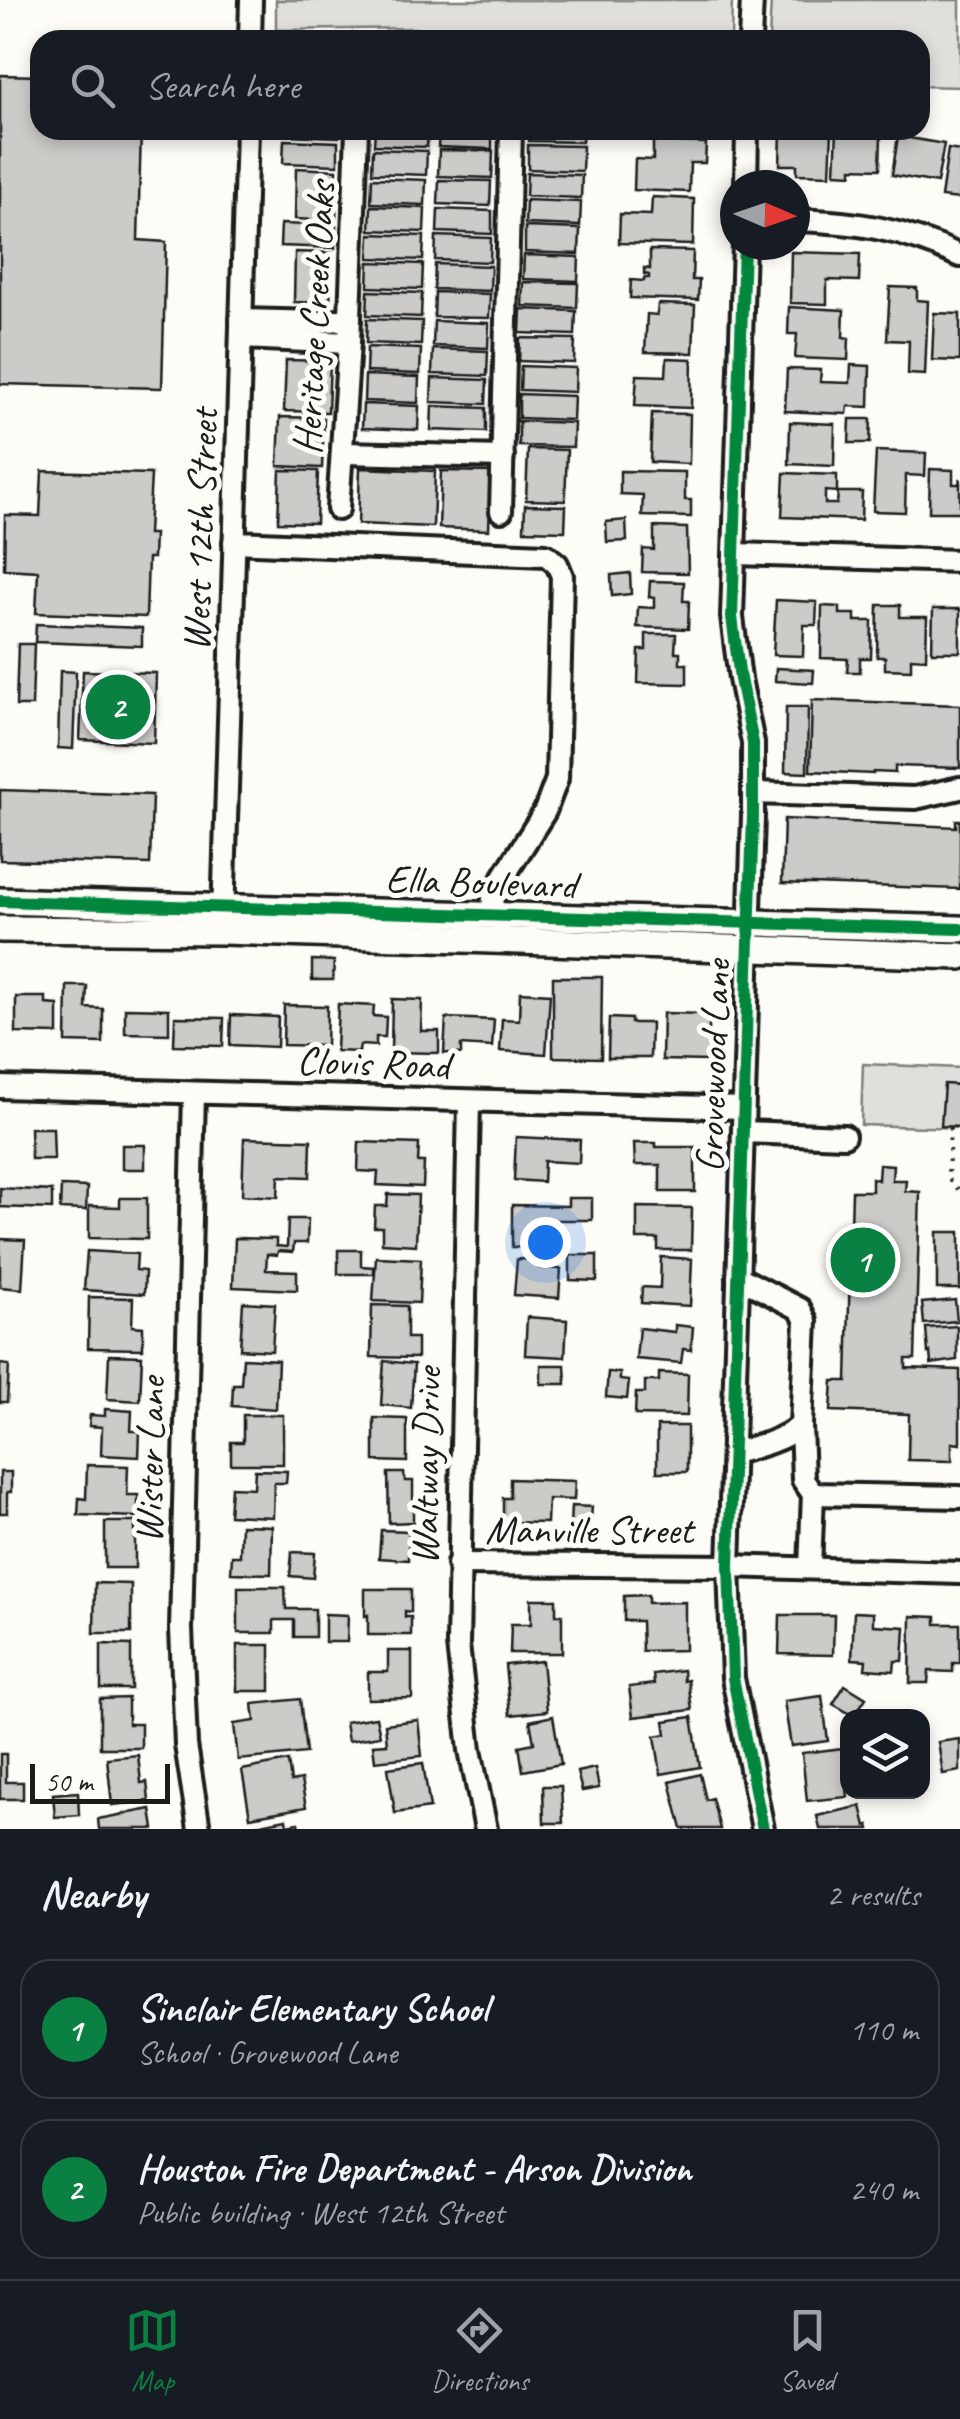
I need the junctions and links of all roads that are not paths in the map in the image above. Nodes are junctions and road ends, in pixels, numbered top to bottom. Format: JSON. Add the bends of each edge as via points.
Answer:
{"nodes":[{"id":1,"x":251,"y":0,"type":"edge"},
{"id":2,"x":752,"y":0,"type":"edge"},
{"id":3,"x":250,"y":30,"type":"edge"},
{"id":4,"x":750,"y":30,"type":"edge"},
{"id":5,"x":247,"y":140,"type":"edge"},
{"id":6,"x":357,"y":140,"type":"edge"},
{"id":7,"x":511,"y":140,"type":"edge"},
{"id":8,"x":748,"y":140,"type":"edge"},
{"id":9,"x":747,"y":170,"type":"edge"},
{"id":10,"x":810,"y":221,"type":"edge"},
{"id":11,"x":960,"y":256,"type":"edge"},
{"id":12,"x":744,"y":260,"type":"edge"},
{"id":13,"x":350,"y":319,"type":"junction"},
{"id":14,"x":241,"y":329,"type":"junction"},
{"id":15,"x":349,"y":343,"type":"junction"},
{"id":16,"x":344,"y":453,"type":"junction"},
{"id":17,"x":502,"y":457,"type":"junction"},
{"id":18,"x":338,"y":509,"type":"dead end"},
{"id":19,"x":501,"y":512,"type":"dead end"},
{"id":20,"x":234,"y":542,"type":"junction"},
{"id":21,"x":735,"y":554,"type":"junction"},
{"id":22,"x":960,"y":561,"type":"edge"},
{"id":23,"x":960,"y":788,"type":"edge"},
{"id":24,"x":753,"y":793,"type":"junction"},
{"id":25,"x":0,"y":902,"type":"edge"},
{"id":26,"x":492,"y":915,"type":"junction"},
{"id":27,"x":223,"y":919,"type":"junction"},
{"id":28,"x":750,"y":922,"type":"junction"},
{"id":29,"x":0,"y":929,"type":"edge"},
{"id":30,"x":960,"y":929,"type":"edge"},
{"id":31,"x":750,"y":951,"type":"junction"},
{"id":32,"x":960,"y":956,"type":"edge"},
{"id":33,"x":0,"y":1086,"type":"edge"},
{"id":34,"x":194,"y":1092,"type":"junction"},
{"id":35,"x":470,"y":1101,"type":"junction"},
{"id":36,"x":743,"y":1108,"type":"junction"},
{"id":37,"x":743,"y":1132,"type":"junction"},
{"id":38,"x":844,"y":1136,"type":"dead end"},
{"id":39,"x":738,"y":1277,"type":"junction"},
{"id":40,"x":801,"y":1425,"type":"junction"},
{"id":41,"x":734,"y":1452,"type":"junction"},
{"id":42,"x":813,"y":1494,"type":"junction"},
{"id":43,"x":960,"y":1498,"type":"edge"},
{"id":44,"x":458,"y":1564,"type":"junction"},
{"id":45,"x":730,"y":1566,"type":"junction"},
{"id":46,"x":810,"y":1568,"type":"junction"},
{"id":47,"x":960,"y":1573,"type":"edge"},
{"id":48,"x":199,"y":1829,"type":"edge"},
{"id":49,"x":486,"y":1829,"type":"edge"},
{"id":50,"x":762,"y":1829,"type":"edge"}],
"edges":[{"from":1,"to":3,"type":"street"},
{"from":2,"to":4,"type":"street"},
{"from":5,"to":14,"type":"street","name":"West 12th Street"},
{"from":6,"to":13,"type":"street","name":"Heritage Creek Oaks"},
{"from":7,"to":17,"type":"street"},
{"from":8,"to":9,"type":"street"},
{"from":10,"to":11,"type":"street","via":[[884,228]]},
{"from":12,"to":21,"type":"street","name":"Grovewood Lane"},
{"from":13,"to":14,"type":"street"},
{"from":13,"to":15,"type":"street","name":"Heritage Creek Oaks"},
{"from":14,"to":15,"type":"street"},
{"from":14,"to":20,"type":"street","name":"West 12th Street"},
{"from":15,"to":16,"type":"street","name":"Heritage Creek Oaks"},
{"from":16,"to":17,"type":"street"},
{"from":16,"to":18,"type":"street","name":"Heritage Creek Oaks"},
{"from":17,"to":19,"type":"street"},
{"from":20,"to":26,"type":"street","via":[[546,554],[557,564],[557,779],[545,811],[493,894]]},
{"from":20,"to":27,"type":"street","name":"West 12th Street"},
{"from":21,"to":22,"type":"street"},
{"from":21,"to":24,"type":"street","name":"Grovewood Lane","via":[[732,617],[753,744]]},
{"from":23,"to":24,"type":"street","via":[[915,798]]},
{"from":24,"to":28,"type":"street","name":"Grovewood Lane"},
{"from":25,"to":27,"type":"main road","name":"Ella Boulevard"},
{"from":26,"to":27,"type":"main road","name":"Ella Boulevard"},
{"from":26,"to":28,"type":"main road","name":"Ella Boulevard"},
{"from":27,"to":29,"type":"main road","name":"Ella Boulevard"},
{"from":27,"to":31,"type":"main road","name":"Ella Boulevard"},
{"from":28,"to":30,"type":"main road","name":"Ella Boulevard"},
{"from":28,"to":31,"type":"street","name":"Grovewood Lane"},
{"from":31,"to":32,"type":"main road","name":"Ella Boulevard"},
{"from":31,"to":36,"type":"street","name":"Grovewood Lane"},
{"from":33,"to":34,"type":"street","name":"Clovis Road"},
{"from":34,"to":35,"type":"street","name":"Clovis Road"},
{"from":34,"to":48,"type":"street","name":"Wister Lane","via":[[181,1629],[186,1746]]},
{"from":35,"to":36,"type":"street","name":"Clovis Road"},
{"from":35,"to":44,"type":"street","name":"Waltway Drive"},
{"from":36,"to":37,"type":"street","name":"Grovewood Lane"},
{"from":37,"to":38,"type":"street"},
{"from":37,"to":39,"type":"street","name":"Grovewood Lane"},
{"from":39,"to":40,"type":"street","via":[[800,1309],[806,1321]]},
{"from":39,"to":41,"type":"street","name":"Grovewood Lane"},
{"from":40,"to":41,"type":"street"},
{"from":40,"to":42,"type":"street","via":[[803,1480]]},
{"from":41,"to":45,"type":"street","name":"Grovewood Lane"},
{"from":42,"to":43,"type":"street"},
{"from":42,"to":46,"type":"street"},
{"from":44,"to":45,"type":"street","name":"Manville Street"},
{"from":44,"to":49,"type":"street","name":"Waltway Drive","via":[[458,1645]]},
{"from":45,"to":46,"type":"street","name":"Manville Street"},
{"from":45,"to":50,"type":"street","name":"Grovewood Lane","via":[[733,1678]]},
{"from":46,"to":47,"type":"street","name":"Manville Street"}]}
